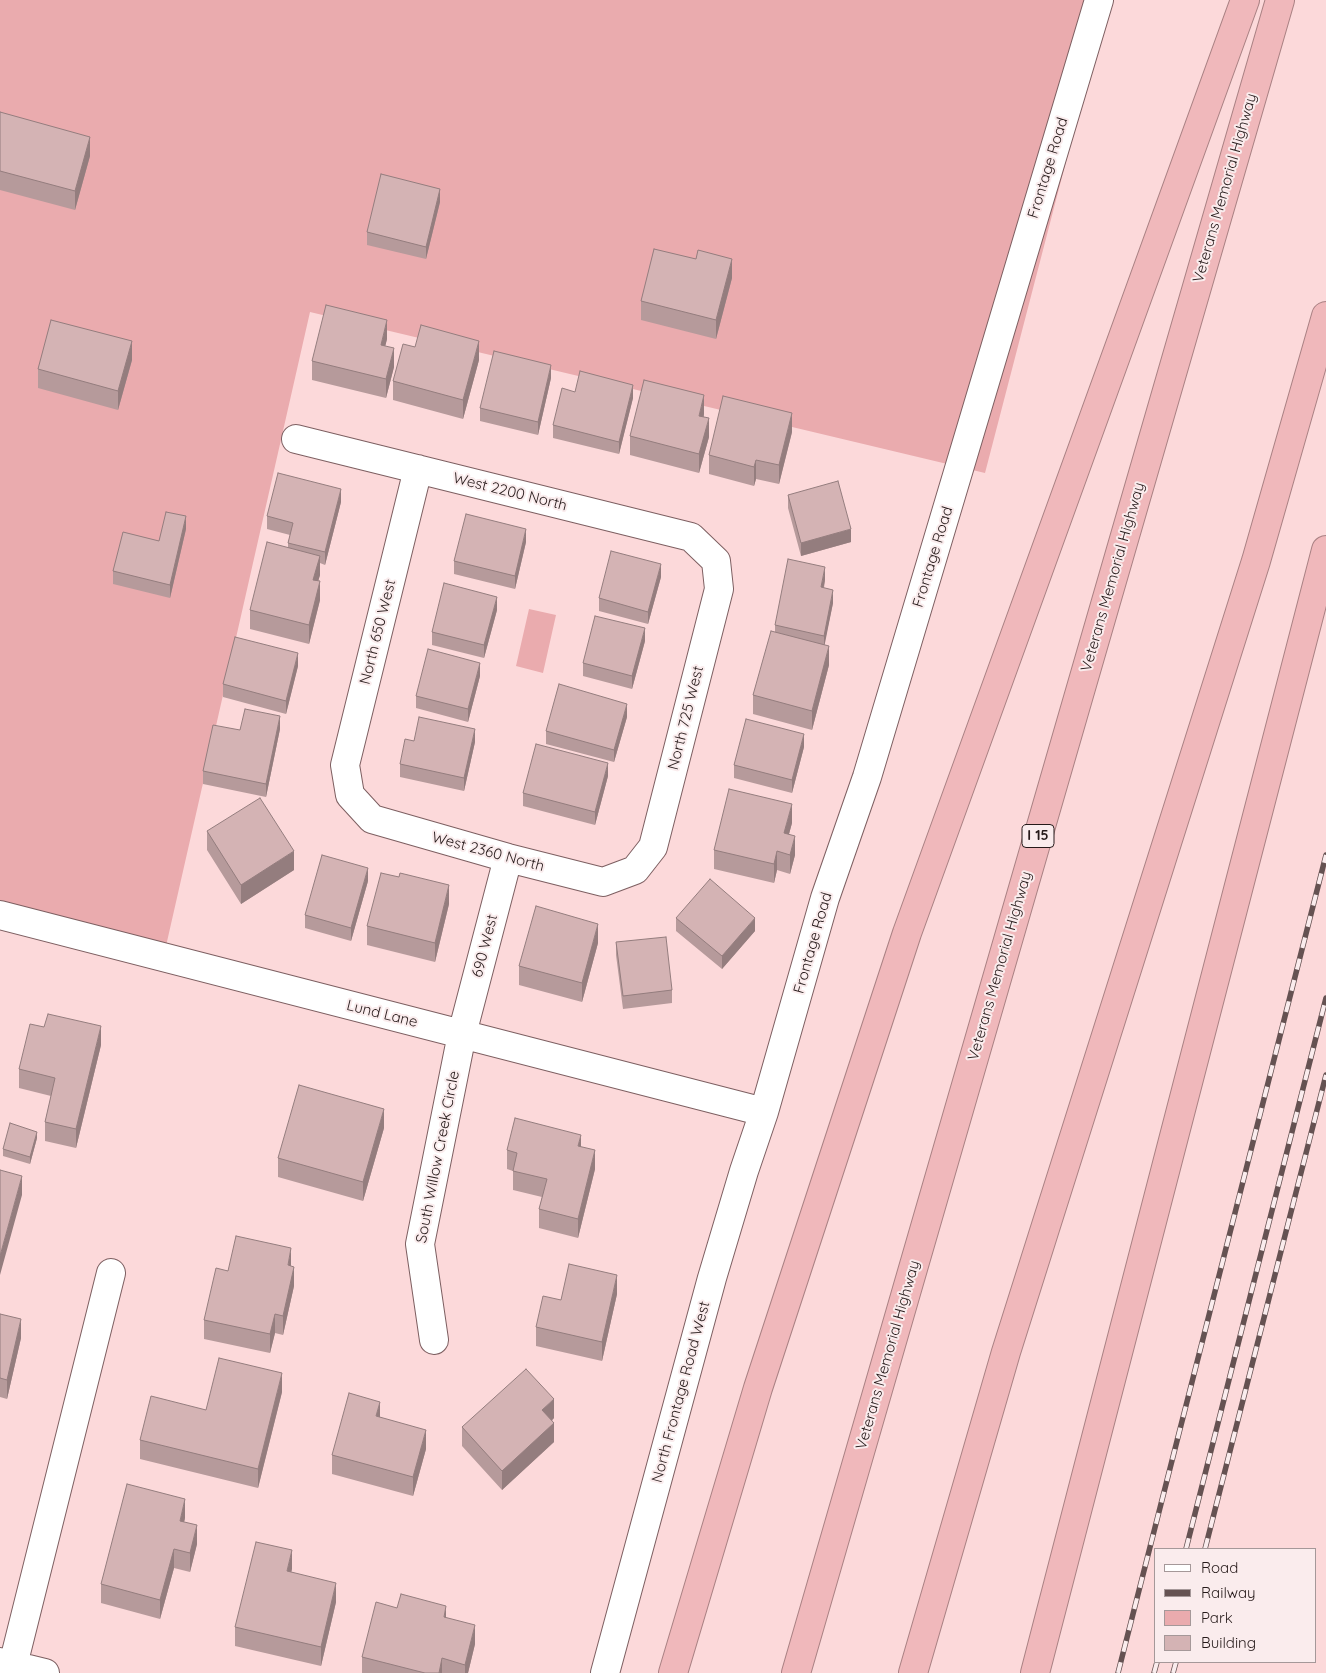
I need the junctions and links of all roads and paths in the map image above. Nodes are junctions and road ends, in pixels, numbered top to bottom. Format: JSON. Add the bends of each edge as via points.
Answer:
{"nodes":[{"id":1,"x":1098,"y":0,"type":"edge"},
{"id":2,"x":1245,"y":0,"type":"edge"},
{"id":3,"x":1280,"y":0,"type":"edge"},
{"id":4,"x":1326,"y":316,"type":"edge"},
{"id":5,"x":296,"y":439,"type":"dead end"},
{"id":6,"x":418,"y":469,"type":"junction"},
{"id":7,"x":1326,"y":550,"type":"edge"},
{"id":8,"x":716,"y":561,"type":"joint"},
{"id":9,"x":350,"y":796,"type":"joint"},
{"id":10,"x":508,"y":858,"type":"junction"},
{"id":11,"x":635,"y":870,"type":"joint"},
{"id":12,"x":0,"y":915,"type":"edge"},
{"id":13,"x":462,"y":1034,"type":"junction"},
{"id":14,"x":764,"y":1112,"type":"junction"},
{"id":15,"x":111,"y":1273,"type":"dead end"},
{"id":16,"x":434,"y":1340,"type":"dead end"},
{"id":17,"x":7,"y":1664,"type":"edge"},
{"id":18,"x":45,"y":1673,"type":"edge"},
{"id":19,"x":604,"y":1673,"type":"edge"},
{"id":20,"x":674,"y":1673,"type":"edge"},
{"id":21,"x":796,"y":1673,"type":"edge"},
{"id":22,"x":913,"y":1673,"type":"edge"},
{"id":23,"x":1035,"y":1673,"type":"edge"}],
"edges":[{"from":1,"to":14,"type":"street","name":"Frontage Road","via":[[867,777],[825,898]]},
{"from":2,"to":20,"type":"highway","via":[[907,933],[758,1388]]},
{"from":3,"to":21,"type":"highway","name":"Veterans Memorial Highway","number":"I 15"},
{"from":4,"to":22,"type":"highway","via":[[1256,561],[1006,1352]]},
{"from":5,"to":6,"type":"street","name":"West 2200 North"},
{"from":6,"to":8,"type":"street","name":"West 2200 North","via":[[691,537]]},
{"from":6,"to":9,"type":"street","name":"North 650 West","via":[[345,765]]},
{"from":7,"to":23,"type":"highway"},
{"from":8,"to":11,"type":"street","name":"North 725 West","via":[[719,590],[653,847]]},
{"from":9,"to":10,"type":"street","name":"West 2360 North","via":[[372,819]]},
{"from":10,"to":11,"type":"street","name":"West 2360 North","via":[[603,882]]},
{"from":10,"to":13,"type":"street","name":"690 West"},
{"from":12,"to":13,"type":"street","name":"Lund Lane"},
{"from":13,"to":14,"type":"street","name":"Lund Lane"},
{"from":13,"to":16,"type":"street","name":"South Willow Creek Circle","via":[[420,1244]]},
{"from":14,"to":19,"type":"street","name":"North Frontage Road West","via":[[712,1278]]},
{"from":15,"to":17,"type":"street"},
{"from":17,"to":18,"type":"street"}]}
